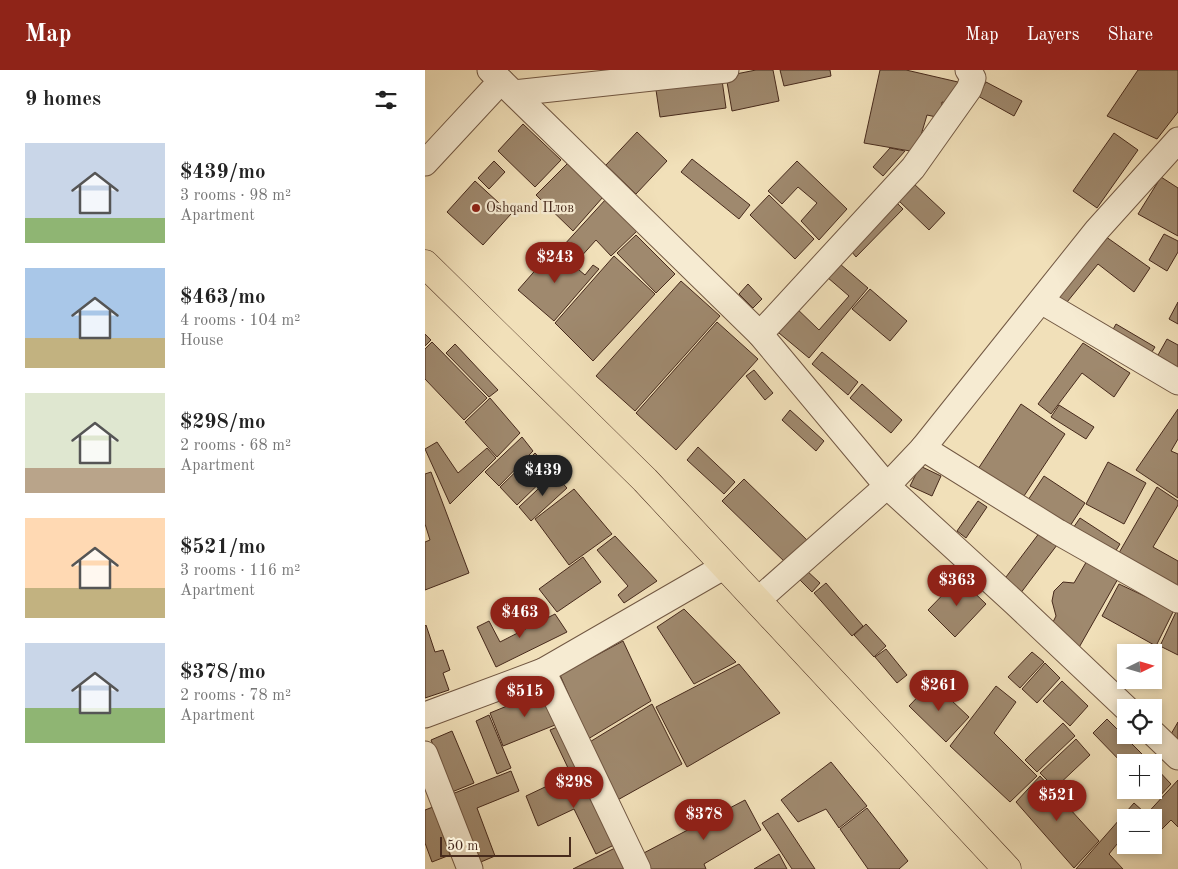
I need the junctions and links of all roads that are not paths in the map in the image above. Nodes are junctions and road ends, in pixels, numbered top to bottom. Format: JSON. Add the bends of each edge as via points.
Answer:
{"nodes":[{"id":1,"x":726,"y":70,"type":"edge"},
{"id":2,"x":968,"y":70,"type":"edge"},
{"id":3,"x":502,"y":82,"type":"edge"},
{"id":4,"x":1174,"y":151,"type":"edge"},
{"id":5,"x":425,"y":163,"type":"edge"},
{"id":6,"x":425,"y":264,"type":"edge"},
{"id":7,"x":1041,"y":301,"type":"junction"},
{"id":8,"x":760,"y":334,"type":"junction"},
{"id":9,"x":1178,"y":382,"type":"edge"},
{"id":10,"x":923,"y":448,"type":"junction"},
{"id":11,"x":887,"y":486,"type":"junction"},
{"id":12,"x":725,"y":566,"type":"junction"},
{"id":13,"x":1178,"y":600,"type":"edge"},
{"id":14,"x":757,"y":601,"type":"junction"},
{"id":15,"x":543,"y":671,"type":"junction"},
{"id":16,"x":1117,"y":699,"type":"edge"},
{"id":17,"x":425,"y":715,"type":"edge"},
{"id":18,"x":1162,"y":742,"type":"edge"},
{"id":19,"x":425,"y":754,"type":"edge"},
{"id":20,"x":1178,"y":757,"type":"edge"},
{"id":21,"x":470,"y":869,"type":"edge"},
{"id":22,"x":638,"y":869,"type":"edge"},
{"id":23,"x":1007,"y":869,"type":"edge"}],
"edges":[{"from":1,"to":3,"type":"street"},
{"from":2,"to":8,"type":"street","via":[[973,78],[969,89],[913,168]]},
{"from":3,"to":5,"type":"street"},
{"from":3,"to":8,"type":"street"},
{"from":4,"to":7,"type":"street","via":[[1097,230]]},
{"from":6,"to":12,"type":"main road","via":[[645,480]]},
{"from":7,"to":9,"type":"street"},
{"from":7,"to":10,"type":"street"},
{"from":8,"to":11,"type":"street"},
{"from":10,"to":11,"type":"street"},
{"from":10,"to":13,"type":"street","via":[[1057,532]]},
{"from":11,"to":14,"type":"street"},
{"from":11,"to":16,"type":"street"},
{"from":12,"to":14,"type":"main road"},
{"from":12,"to":15,"type":"street"},
{"from":14,"to":23,"type":"main road"},
{"from":15,"to":17,"type":"street"},
{"from":15,"to":22,"type":"street"},
{"from":18,"to":20,"type":"street"},
{"from":19,"to":21,"type":"street"}]}
